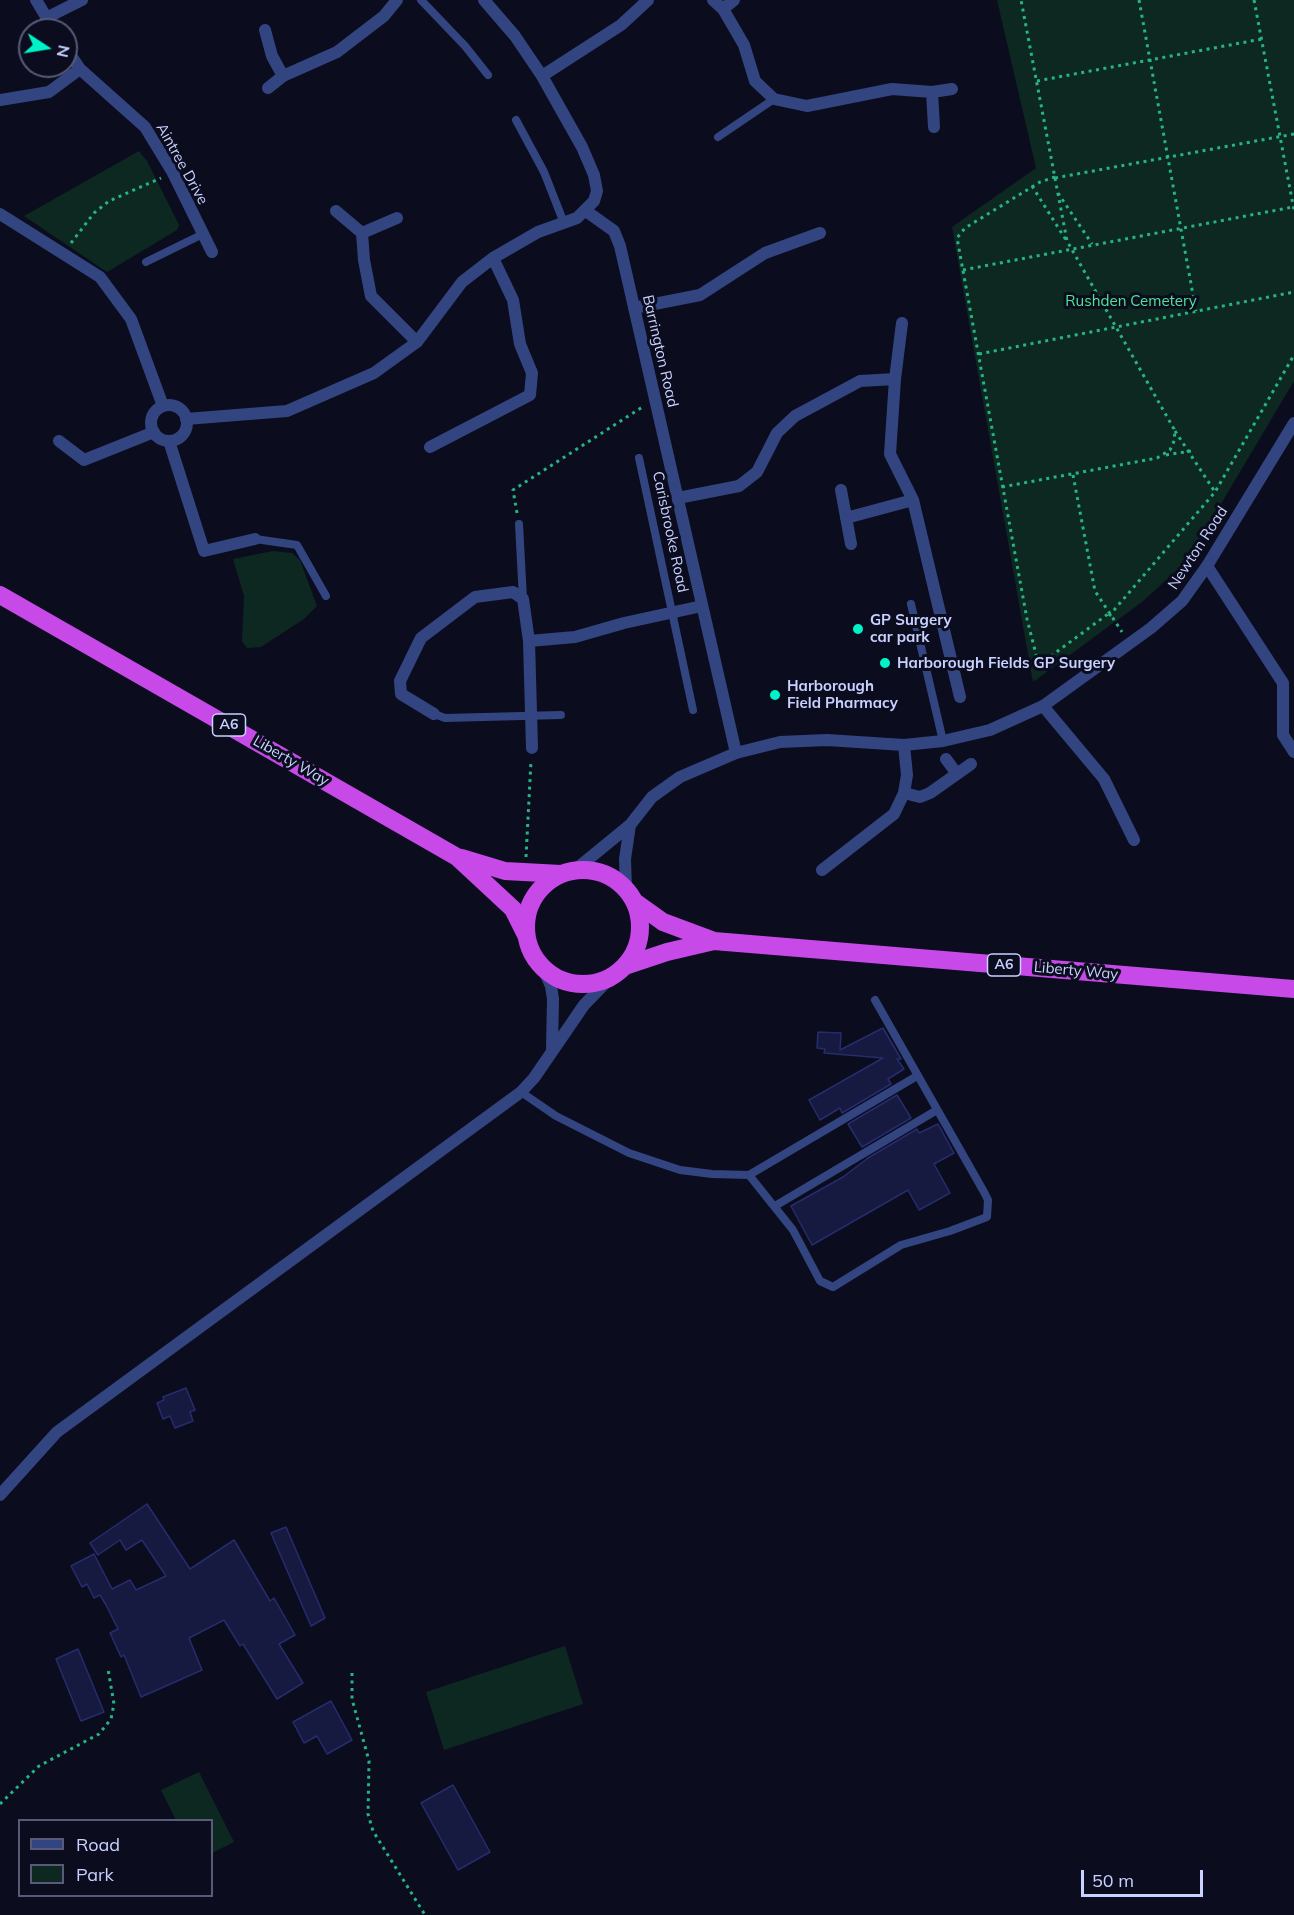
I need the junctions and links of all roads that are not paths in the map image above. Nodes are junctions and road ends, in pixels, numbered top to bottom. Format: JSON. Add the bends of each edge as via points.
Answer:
{"nodes":[{"id":1,"x":36,"y":0,"type":"edge"},
{"id":2,"x":82,"y":0,"type":"edge"},
{"id":3,"x":397,"y":0,"type":"edge"},
{"id":4,"x":421,"y":0,"type":"edge"},
{"id":5,"x":484,"y":0,"type":"edge"},
{"id":6,"x":648,"y":0,"type":"edge"},
{"id":7,"x":712,"y":0,"type":"edge"},
{"id":8,"x":734,"y":0,"type":"edge"},
{"id":9,"x":723,"y":9,"type":"junction"},
{"id":10,"x":46,"y":18,"type":"joint"},
{"id":11,"x":265,"y":30,"type":"dead end"},
{"id":12,"x":78,"y":66,"type":"edge"},
{"id":13,"x":80,"y":69,"type":"junction"},
{"id":14,"x":283,"y":75,"type":"junction"},
{"id":15,"x":488,"y":75,"type":"dead end"},
{"id":16,"x":542,"y":76,"type":"junction"},
{"id":17,"x":268,"y":88,"type":"dead end"},
{"id":18,"x":952,"y":89,"type":"dead end"},
{"id":19,"x":932,"y":92,"type":"junction"},
{"id":20,"x":774,"y":99,"type":"junction"},
{"id":21,"x":0,"y":100,"type":"edge"},
{"id":22,"x":516,"y":120,"type":"dead end"},
{"id":23,"x":934,"y":127,"type":"dead end"},
{"id":24,"x":718,"y":136,"type":"dead end"},
{"id":25,"x":336,"y":211,"type":"dead end"},
{"id":26,"x":586,"y":211,"type":"junction"},
{"id":27,"x":0,"y":214,"type":"edge"},
{"id":28,"x":397,"y":218,"type":"dead end"},
{"id":29,"x":564,"y":223,"type":"junction"},
{"id":30,"x":362,"y":233,"type":"junction"},
{"id":31,"x":820,"y":233,"type":"dead end"},
{"id":32,"x":203,"y":234,"type":"junction"},
{"id":33,"x":212,"y":252,"type":"dead end"},
{"id":34,"x":493,"y":258,"type":"junction"},
{"id":35,"x":146,"y":262,"type":"dead end"},
{"id":36,"x":634,"y":308,"type":"junction"},
{"id":37,"x":902,"y":323,"type":"dead end"},
{"id":38,"x":417,"y":342,"type":"junction"},
{"id":39,"x":895,"y":379,"type":"junction"},
{"id":40,"x":164,"y":406,"type":"junction"},
{"id":41,"x":186,"y":419,"type":"junction"},
{"id":42,"x":1292,"y":431,"type":"edge"},
{"id":43,"x":154,"y":432,"type":"junction"},
{"id":44,"x":59,"y":441,"type":"dead end"},
{"id":45,"x":169,"y":441,"type":"junction"},
{"id":46,"x":430,"y":447,"type":"dead end"},
{"id":47,"x":639,"y":458,"type":"dead end"},
{"id":48,"x":841,"y":490,"type":"dead end"},
{"id":49,"x":678,"y":498,"type":"junction"},
{"id":50,"x":913,"y":500,"type":"junction"},
{"id":51,"x":846,"y":518,"type":"junction"},
{"id":52,"x":519,"y":524,"type":"road end"},
{"id":53,"x":255,"y":539,"type":"joint"},
{"id":54,"x":851,"y":544,"type":"dead end"},
{"id":55,"x":1207,"y":566,"type":"junction"},
{"id":56,"x":0,"y":595,"type":"edge"},
{"id":57,"x":326,"y":596,"type":"dead end"},
{"id":58,"x":523,"y":599,"type":"junction"},
{"id":59,"x":911,"y":604,"type":"dead end"},
{"id":60,"x":702,"y":606,"type":"junction"},
{"id":61,"x":673,"y":612,"type":"junction"},
{"id":62,"x":529,"y":641,"type":"junction"},
{"id":63,"x":1288,"y":685,"type":"edge"},
{"id":64,"x":960,"y":697,"type":"dead end"},
{"id":65,"x":1043,"y":706,"type":"junction"},
{"id":66,"x":693,"y":710,"type":"dead end"},
{"id":67,"x":434,"y":714,"type":"joint"},
{"id":68,"x":531,"y":715,"type":"junction"},
{"id":69,"x":561,"y":715,"type":"dead end"},
{"id":70,"x":943,"y":741,"type":"junction"},
{"id":71,"x":904,"y":745,"type":"junction"},
{"id":72,"x":532,"y":748,"type":"road end"},
{"id":73,"x":1294,"y":752,"type":"edge"},
{"id":74,"x":736,"y":753,"type":"junction"},
{"id":75,"x":946,"y":759,"type":"dead end"},
{"id":76,"x":971,"y":764,"type":"dead end"},
{"id":77,"x":957,"y":774,"type":"junction"},
{"id":78,"x":904,"y":794,"type":"junction"},
{"id":79,"x":630,"y":825,"type":"junction"},
{"id":80,"x":1134,"y":840,"type":"dead end"},
{"id":81,"x":457,"y":857,"type":"junction"},
{"id":82,"x":822,"y":870,"type":"dead end"},
{"id":83,"x":568,"y":872,"type":"junction"},
{"id":84,"x":631,"y":895,"type":"junction"},
{"id":85,"x":526,"y":935,"type":"junction"},
{"id":86,"x":714,"y":941,"type":"junction"},
{"id":87,"x":542,"y":966,"type":"junction"},
{"id":88,"x":619,"y":971,"type":"junction"},
{"id":89,"x":1294,"y":989,"type":"edge"},
{"id":90,"x":875,"y":1000,"type":"dead end"},
{"id":91,"x":552,"y":1051,"type":"junction"},
{"id":92,"x":918,"y":1076,"type":"junction"},
{"id":93,"x":521,"y":1092,"type":"junction"},
{"id":94,"x":937,"y":1110,"type":"junction"},
{"id":95,"x":749,"y":1175,"type":"junction"},
{"id":96,"x":775,"y":1206,"type":"junction"},
{"id":97,"x":0,"y":1495,"type":"edge"}],
"edges":[{"from":1,"to":10,"type":"street"},
{"from":2,"to":10,"type":"street"},
{"from":3,"to":14,"type":"street","via":[[384,16],[337,52]]},
{"from":4,"to":15,"type":"lane"},
{"from":5,"to":16,"type":"street"},
{"from":6,"to":16,"type":"street","via":[[621,25]]},
{"from":7,"to":9,"type":"street"},
{"from":8,"to":9,"type":"street"},
{"from":9,"to":20,"type":"street","via":[[744,45],[755,81]]},
{"from":11,"to":14,"type":"street","via":[[272,56]]},
{"from":12,"to":13,"type":"street","name":"Aintree Drive"},
{"from":13,"to":21,"type":"street","via":[[49,92]]},
{"from":13,"to":32,"type":"street","name":"Aintree Drive","via":[[145,127]]},
{"from":14,"to":17,"type":"street"},
{"from":16,"to":26,"type":"street","via":[[594,175],[597,191]]},
{"from":18,"to":19,"type":"street"},
{"from":19,"to":20,"type":"street","via":[[892,89],[807,106]]},
{"from":19,"to":23,"type":"street"},
{"from":20,"to":24,"type":"lane"},
{"from":22,"to":29,"type":"lane","via":[[544,172]]},
{"from":25,"to":30,"type":"street"},
{"from":26,"to":29,"type":"street"},
{"from":26,"to":36,"type":"street","name":"Barrington Road","via":[[614,231]]},
{"from":27,"to":40,"type":"street","via":[[99,277],[131,319]]},
{"from":28,"to":30,"type":"street"},
{"from":29,"to":34,"type":"street","via":[[538,232]]},
{"from":30,"to":38,"type":"street","via":[[371,296]]},
{"from":31,"to":36,"type":"street","via":[[765,253],[700,295]]},
{"from":32,"to":33,"type":"street","name":"Aintree Drive"},
{"from":32,"to":35,"type":"lane"},
{"from":34,"to":38,"type":"street","via":[[462,282]]},
{"from":34,"to":46,"type":"street","via":[[513,300],[520,344],[532,373],[530,395]]},
{"from":36,"to":49,"type":"street","name":"Barrington Road"},
{"from":37,"to":39,"type":"street"},
{"from":38,"to":41,"type":"street","via":[[374,373],[287,411]]},
{"from":39,"to":49,"type":"street","via":[[860,381],[795,416],[777,433],[758,472],[739,486]]},
{"from":39,"to":50,"type":"street","via":[[890,454]]},
{"from":40,"to":41,"type":"street","via":[[176,407]]},
{"from":40,"to":43,"type":"street","via":[[154,414]]},
{"from":41,"to":45,"type":"street","via":[[182,436]]},
{"from":42,"to":55,"type":"street","name":"Newton Road"},
{"from":43,"to":44,"type":"street","via":[[84,460]]},
{"from":43,"to":45,"type":"street"},
{"from":45,"to":53,"type":"street","via":[[204,551]]},
{"from":47,"to":61,"type":"lane","name":"Carisbrooke Road"},
{"from":48,"to":51,"type":"street"},
{"from":49,"to":60,"type":"street","name":"Barrington Road"},
{"from":50,"to":51,"type":"street"},
{"from":50,"to":64,"type":"street"},
{"from":51,"to":54,"type":"street"},
{"from":52,"to":58,"type":"lane"},
{"from":53,"to":57,"type":"lane","via":[[297,545]]},
{"from":55,"to":63,"type":"street"},
{"from":55,"to":65,"type":"street","name":"Newton Road","via":[[1182,601]]},
{"from":56,"to":81,"type":"highway","name":"Liberty Way","number":"A6"},
{"from":58,"to":62,"type":"street"},
{"from":58,"to":67,"type":"street","via":[[513,592],[475,597],[421,638],[400,681],[401,694]]},
{"from":59,"to":70,"type":"lane"},
{"from":60,"to":61,"type":"street","name":"Carisbrooke Road"},
{"from":60,"to":74,"type":"street","name":"Barrington Road"},
{"from":61,"to":62,"type":"street","name":"Carisbrooke Road","via":[[575,637]]},
{"from":61,"to":66,"type":"lane","name":"Carisbrooke Road"},
{"from":62,"to":68,"type":"street"},
{"from":63,"to":73,"type":"street","via":[[1283,735]]},
{"from":65,"to":70,"type":"street","name":"Newton Road","via":[[990,730]]},
{"from":65,"to":80,"type":"street","via":[[1104,779]]},
{"from":67,"to":68,"type":"lane","via":[[445,718]]},
{"from":68,"to":69,"type":"lane"},
{"from":68,"to":72,"type":"street"},
{"from":70,"to":71,"type":"street","name":"Newton Road"},
{"from":71,"to":74,"type":"street","name":"Newton Road","via":[[827,740],[780,742]]},
{"from":71,"to":78,"type":"street"},
{"from":74,"to":79,"type":"street","name":"Newton Road","via":[[680,777],[652,797]]},
{"from":75,"to":77,"type":"street"},
{"from":76,"to":77,"type":"street"},
{"from":77,"to":78,"type":"street","via":[[924,796]]},
{"from":78,"to":82,"type":"street","via":[[885,822]]},
{"from":79,"to":83,"type":"street","name":"Newton Road"},
{"from":79,"to":84,"type":"street","via":[[625,860]]},
{"from":81,"to":83,"type":"highway","name":"Liberty Way","number":"A6","via":[[505,871]]},
{"from":81,"to":85,"type":"highway","name":"Liberty Way","number":"A6","via":[[513,909]]},
{"from":83,"to":84,"type":"highway","via":[[603,873]]},
{"from":83,"to":85,"type":"highway","via":[[545,884],[533,898]]},
{"from":84,"to":86,"type":"highway","name":"Liberty Way","number":"A6","via":[[663,922]]},
{"from":84,"to":88,"type":"highway","via":[[640,929],[633,955]]},
{"from":85,"to":87,"type":"highway","via":[[531,952]]},
{"from":86,"to":88,"type":"highway","name":"Liberty Way","number":"A6","via":[[667,952]]},
{"from":86,"to":89,"type":"highway","name":"Liberty Way","number":"A6"},
{"from":87,"to":88,"type":"highway","via":[[554,976],[576,983],[599,982]]},
{"from":87,"to":91,"type":"street","via":[[553,999]]},
{"from":88,"to":91,"type":"street","via":[[584,1005]]},
{"from":90,"to":92,"type":"lane"},
{"from":91,"to":93,"type":"street"},
{"from":92,"to":94,"type":"lane"},
{"from":92,"to":95,"type":"lane"},
{"from":93,"to":95,"type":"lane","via":[[556,1116],[629,1153],[680,1170]]},
{"from":93,"to":97,"type":"street","via":[[57,1432]]},
{"from":94,"to":96,"type":"lane"},
{"from":94,"to":96,"type":"lane","via":[[988,1200],[987,1217],[901,1245],[833,1287],[820,1281],[793,1230]]},
{"from":95,"to":96,"type":"lane"}]}
